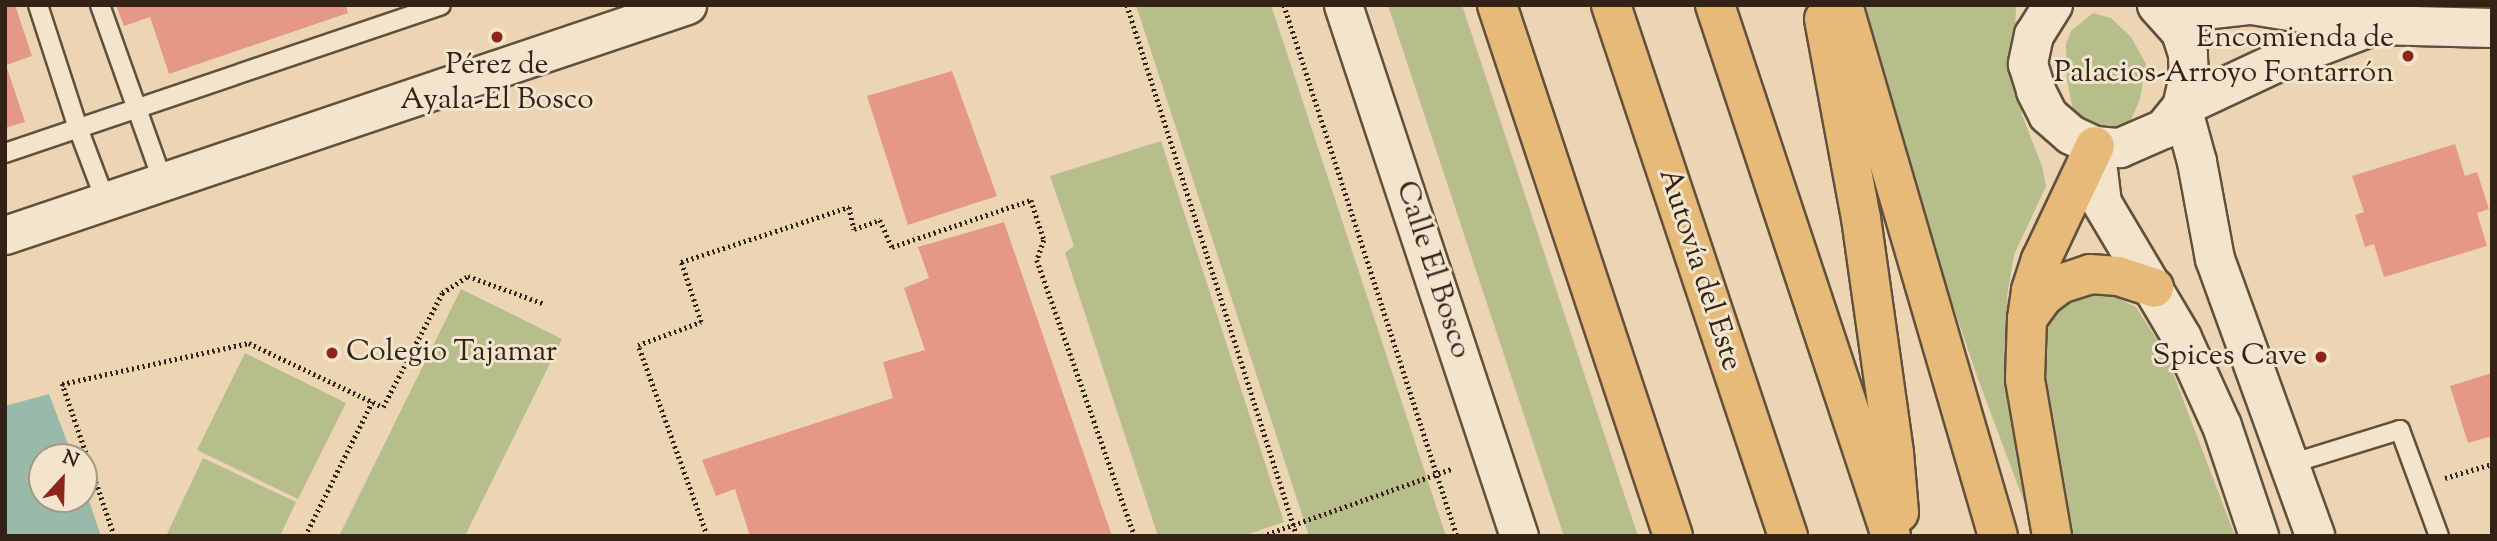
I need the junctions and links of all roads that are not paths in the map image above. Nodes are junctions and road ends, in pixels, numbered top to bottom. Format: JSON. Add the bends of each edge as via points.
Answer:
{"nodes":[{"id":1,"x":38,"y":5,"type":"edge"},
{"id":2,"x":100,"y":5,"type":"edge"},
{"id":3,"x":441,"y":5,"type":"edge"},
{"id":4,"x":1343,"y":5,"type":"edge"},
{"id":5,"x":1497,"y":5,"type":"edge"},
{"id":6,"x":1611,"y":5,"type":"edge"},
{"id":7,"x":1715,"y":5,"type":"edge"},
{"id":8,"x":1821,"y":5,"type":"edge"},
{"id":9,"x":1843,"y":5,"type":"edge"},
{"id":10,"x":2053,"y":5,"type":"edge"},
{"id":11,"x":2250,"y":5,"type":"edge"},
{"id":12,"x":666,"y":9,"type":"edge"},
{"id":13,"x":2162,"y":10,"type":"edge"},
{"id":14,"x":602,"y":19,"type":"edge"},
{"id":15,"x":2376,"y":25,"type":"junction"},
{"id":16,"x":2492,"y":28,"type":"edge"},
{"id":17,"x":139,"y":107,"type":"junction"},
{"id":18,"x":2182,"y":107,"type":"junction"},
{"id":19,"x":78,"y":128,"type":"junction"},
{"id":20,"x":2095,"y":146,"type":"junction"},
{"id":21,"x":5,"y":153,"type":"edge"},
{"id":22,"x":163,"y":182,"type":"junction"},
{"id":23,"x":106,"y":202,"type":"junction"},
{"id":24,"x":5,"y":235,"type":"edge"},
{"id":25,"x":2154,"y":288,"type":"junction"},
{"id":26,"x":2027,"y":319,"type":"junction"},
{"id":27,"x":2290,"y":464,"type":"junction"},
{"id":28,"x":1519,"y":536,"type":"edge"},
{"id":29,"x":1673,"y":536,"type":"edge"},
{"id":30,"x":1788,"y":536,"type":"edge"},
{"id":31,"x":1891,"y":536,"type":"edge"},
{"id":32,"x":1900,"y":536,"type":"edge"},
{"id":33,"x":1998,"y":536,"type":"edge"},
{"id":34,"x":2052,"y":536,"type":"edge"},
{"id":35,"x":2259,"y":536,"type":"edge"},
{"id":36,"x":2315,"y":536,"type":"edge"},
{"id":37,"x":2439,"y":536,"type":"edge"}],
"edges":[{"from":1,"to":19,"type":"lane"},
{"from":2,"to":17,"type":"lane"},
{"from":3,"to":17,"type":"lane"},
{"from":4,"to":28,"type":"street","name":"Calle El Bosco"},
{"from":5,"to":29,"type":"highway"},
{"from":6,"to":30,"type":"highway","name":"Autovía del Este"},
{"from":7,"to":31,"type":"highway"},
{"from":8,"to":32,"type":"highway","via":[[1861,218],[1894,453]]},
{"from":9,"to":33,"type":"highway"},
{"from":10,"to":20,"type":"street","via":[[2034,35],[2028,64],[2036,91],[2048,115],[2071,135]]},
{"from":11,"to":13,"type":"street"},
{"from":11,"to":15,"type":"street"},
{"from":12,"to":14,"type":"street"},
{"from":13,"to":18,"type":"street","via":[[2181,32],[2188,54]]},
{"from":14,"to":22,"type":"street"},
{"from":15,"to":16,"type":"street"},
{"from":15,"to":18,"type":"street","via":[[2278,62]]},
{"from":17,"to":19,"type":"lane"},
{"from":17,"to":22,"type":"lane"},
{"from":18,"to":20,"type":"street","via":[[2164,129],[2144,140],[2120,148]]},
{"from":18,"to":27,"type":"street","via":[[2215,259]]},
{"from":19,"to":21,"type":"lane"},
{"from":19,"to":23,"type":"lane"},
{"from":20,"to":25,"type":"street","via":[[2102,203]]},
{"from":20,"to":26,"type":"highway","via":[[2041,260]]},
{"from":22,"to":23,"type":"street"},
{"from":23,"to":24,"type":"street"},
{"from":25,"to":26,"type":"highway","via":[[2118,276],[2090,274],[2060,284]]},
{"from":25,"to":35,"type":"street","via":[[2222,426]]},
{"from":26,"to":34,"type":"highway","via":[[2025,379]]},
{"from":27,"to":36,"type":"street"},
{"from":27,"to":37,"type":"lane","via":[[2400,430]]}]}
